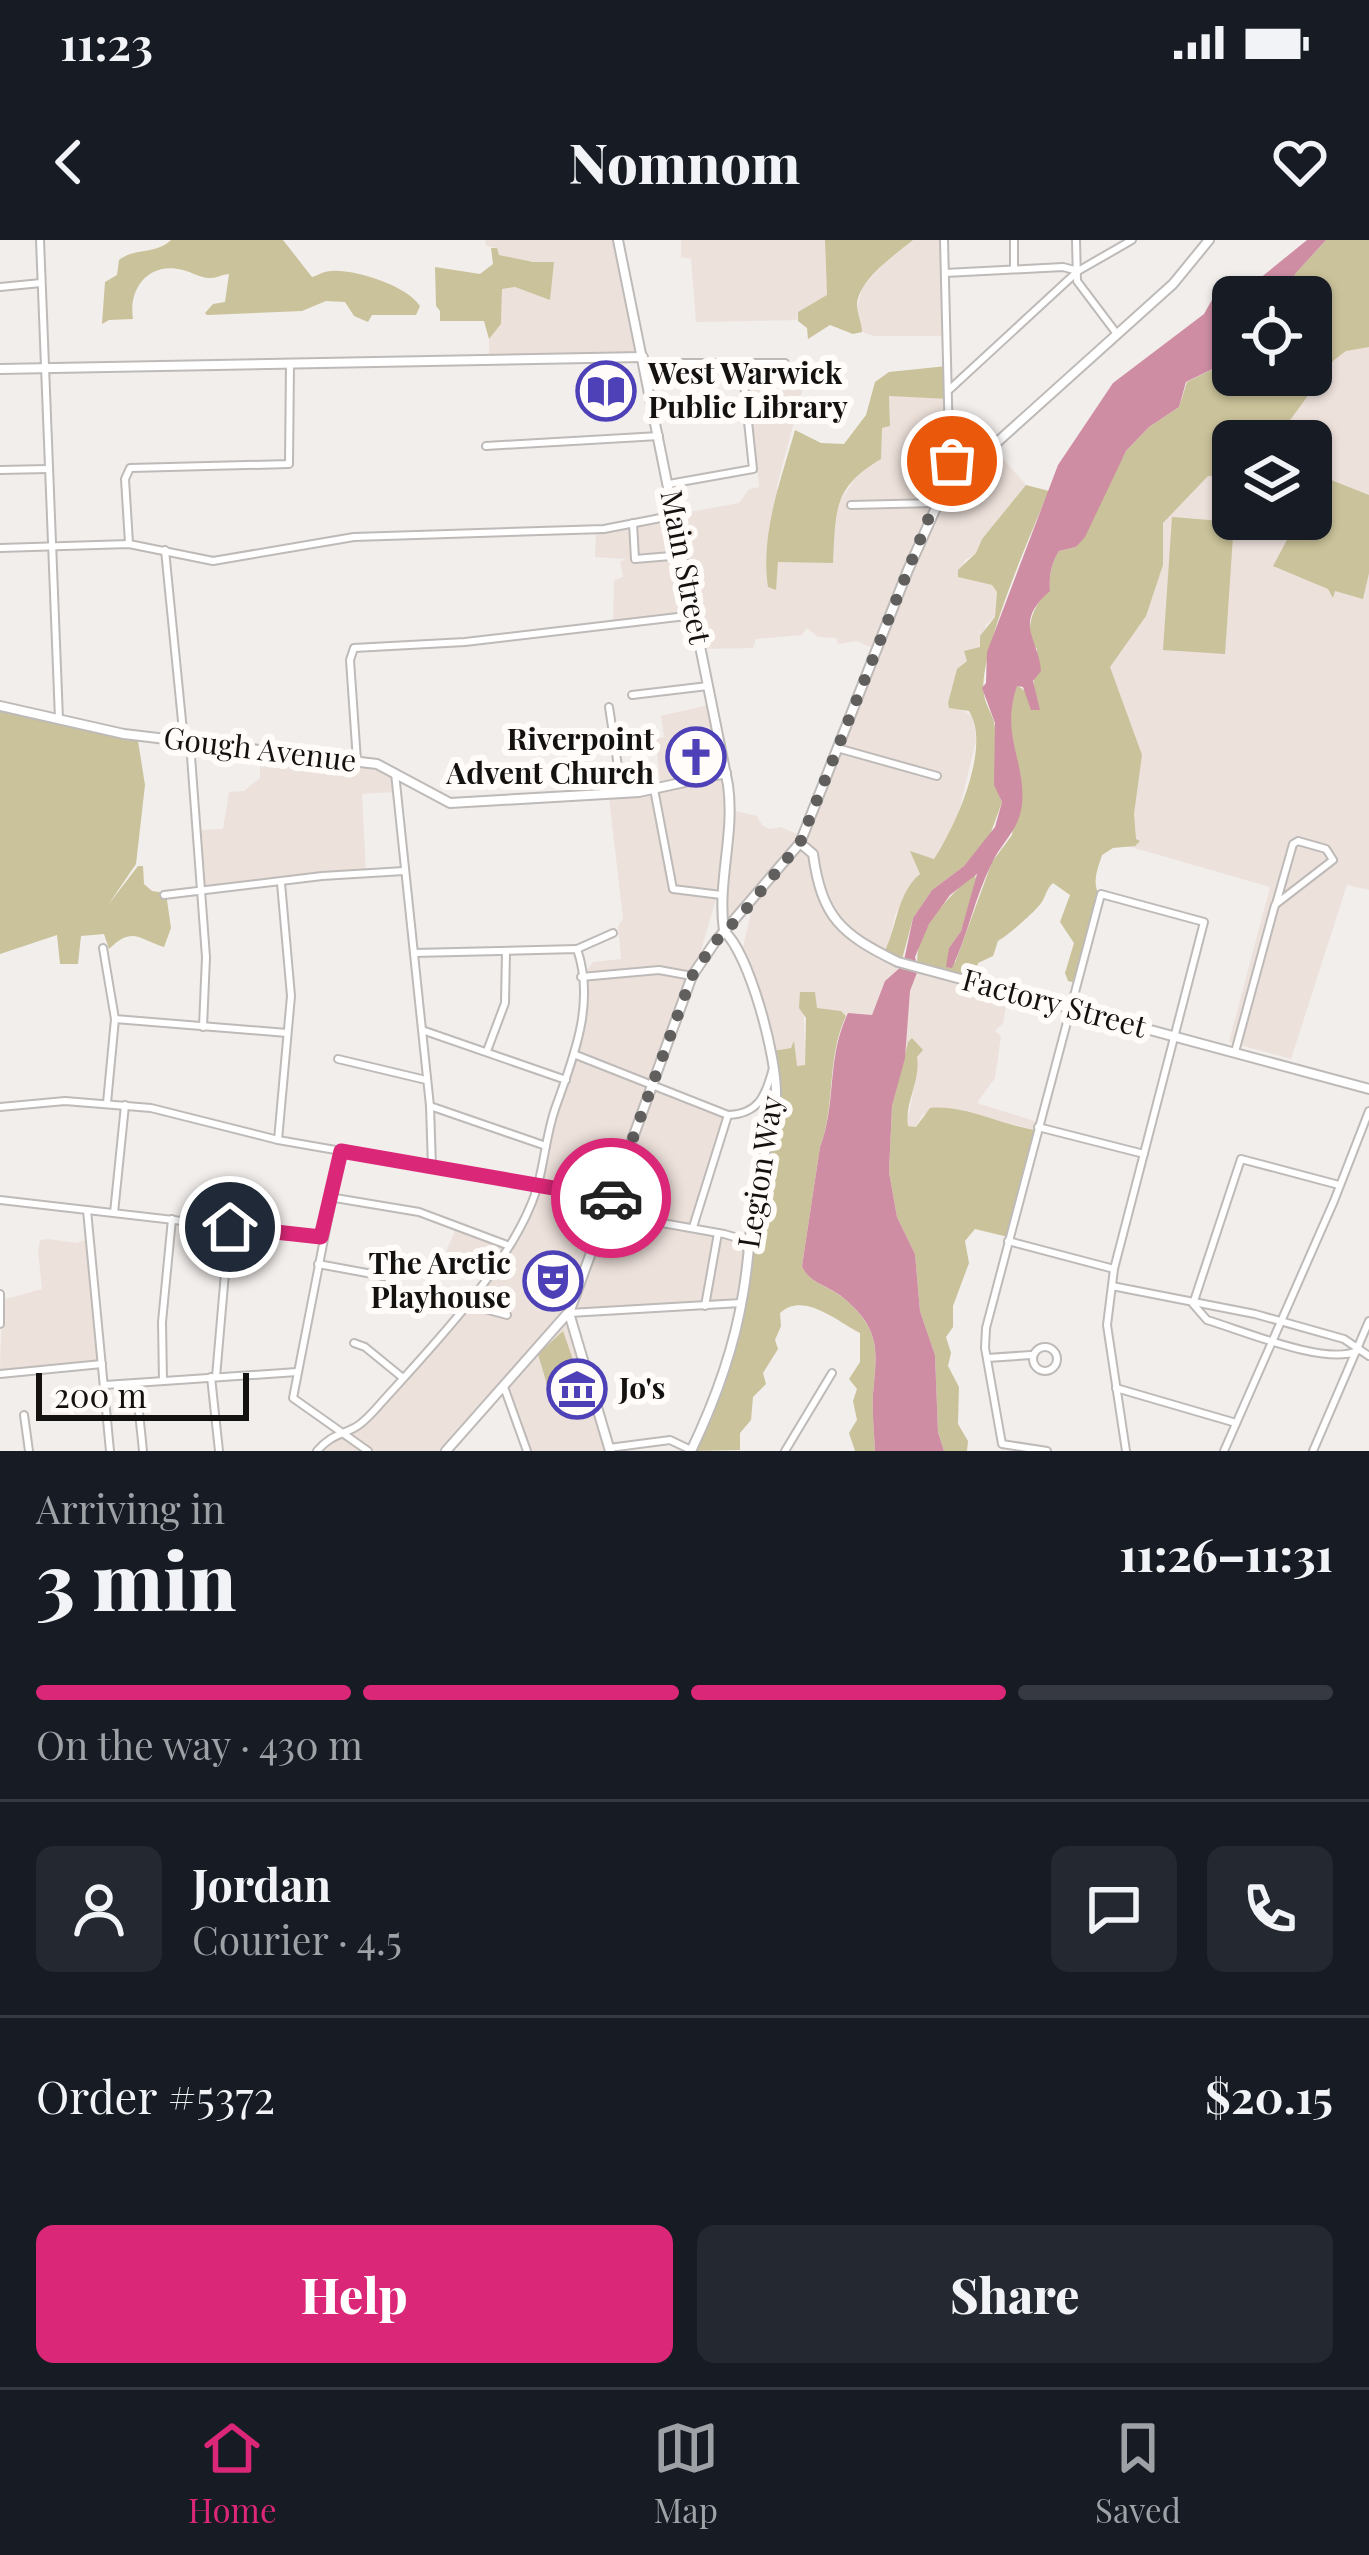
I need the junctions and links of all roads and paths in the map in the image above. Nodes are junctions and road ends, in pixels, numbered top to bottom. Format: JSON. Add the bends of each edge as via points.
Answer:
{"nodes":[{"id":1,"x":40,"y":240,"type":"edge"},
{"id":2,"x":618,"y":240,"type":"edge"},
{"id":3,"x":944,"y":240,"type":"edge"},
{"id":4,"x":1014,"y":240,"type":"edge"},
{"id":5,"x":1076,"y":240,"type":"edge"},
{"id":6,"x":1132,"y":240,"type":"edge"},
{"id":7,"x":1208,"y":241,"type":"edge"},
{"id":8,"x":1014,"y":269,"type":"junction"},
{"id":9,"x":1078,"y":271,"type":"junction"},
{"id":10,"x":945,"y":273,"type":"junction"},
{"id":11,"x":41,"y":283,"type":"junction"},
{"id":12,"x":0,"y":287,"type":"edge"},
{"id":13,"x":1118,"y":334,"type":"junction"},
{"id":14,"x":644,"y":360,"type":"junction"},
{"id":15,"x":290,"y":363,"type":"junction"},
{"id":16,"x":785,"y":363,"type":"dead end"},
{"id":17,"x":742,"y":364,"type":"junction"},
{"id":18,"x":44,"y":367,"type":"junction"},
{"id":19,"x":0,"y":369,"type":"edge"},
{"id":20,"x":950,"y":389,"type":"junction"},
{"id":21,"x":659,"y":436,"type":"junction"},
{"id":22,"x":486,"y":446,"type":"dead end"},
{"id":23,"x":48,"y":469,"type":"junction"},
{"id":24,"x":0,"y":470,"type":"edge"},
{"id":25,"x":950,"y":482,"type":"junction"},
{"id":26,"x":669,"y":484,"type":"junction"},
{"id":27,"x":935,"y":502,"type":"junction"},
{"id":28,"x":850,"y":505,"type":"dead end"},
{"id":29,"x":676,"y":515,"type":"junction"},
{"id":30,"x":633,"y":523,"type":"junction"},
{"id":31,"x":129,"y":544,"type":"junction"},
{"id":32,"x":0,"y":548,"type":"edge"},
{"id":33,"x":50,"y":548,"type":"junction"},
{"id":34,"x":165,"y":550,"type":"junction"},
{"id":35,"x":683,"y":555,"type":"junction"},
{"id":36,"x":695,"y":615,"type":"junction"},
{"id":37,"x":708,"y":686,"type":"junction"},
{"id":38,"x":632,"y":694,"type":"dead end"},
{"id":39,"x":0,"y":706,"type":"edge"},
{"id":40,"x":609,"y":707,"type":"dead end"},
{"id":41,"x":59,"y":719,"type":"junction"},
{"id":42,"x":187,"y":742,"type":"junction"},
{"id":43,"x":837,"y":748,"type":"junction"},
{"id":44,"x":357,"y":761,"type":"junction"},
{"id":45,"x":394,"y":773,"type":"junction"},
{"id":46,"x":726,"y":773,"type":"junction"},
{"id":47,"x":937,"y":776,"type":"dead end"},
{"id":48,"x":654,"y":789,"type":"junction"},
{"id":49,"x":622,"y":793,"type":"junction"},
{"id":50,"x":800,"y":843,"type":"junction"},
{"id":51,"x":404,"y":871,"type":"junction"},
{"id":52,"x":281,"y":883,"type":"junction"},
{"id":53,"x":201,"y":891,"type":"junction"},
{"id":54,"x":164,"y":895,"type":"dead end"},
{"id":55,"x":721,"y":895,"type":"junction"},
{"id":56,"x":1276,"y":904,"type":"junction"},
{"id":57,"x":724,"y":931,"type":"junction"},
{"id":58,"x":613,"y":933,"type":"dead end"},
{"id":59,"x":103,"y":947,"type":"dead end"},
{"id":60,"x":577,"y":949,"type":"junction"},
{"id":61,"x":506,"y":951,"type":"junction"},
{"id":62,"x":414,"y":953,"type":"junction"},
{"id":63,"x":692,"y":976,"type":"junction"},
{"id":64,"x":581,"y":977,"type":"junction"},
{"id":65,"x":1069,"y":1007,"type":"junction"},
{"id":66,"x":115,"y":1019,"type":"junction"},
{"id":67,"x":203,"y":1027,"type":"junction"},
{"id":68,"x":422,"y":1030,"type":"junction"},
{"id":69,"x":287,"y":1033,"type":"junction"},
{"id":70,"x":1176,"y":1036,"type":"junction"},
{"id":71,"x":487,"y":1051,"type":"junction"},
{"id":72,"x":1235,"y":1052,"type":"junction"},
{"id":73,"x":576,"y":1055,"type":"junction"},
{"id":74,"x":338,"y":1059,"type":"dead end"},
{"id":75,"x":774,"y":1065,"type":"junction"},
{"id":76,"x":426,"y":1080,"type":"junction"},
{"id":77,"x":566,"y":1080,"type":"junction"},
{"id":78,"x":653,"y":1083,"type":"junction"},
{"id":79,"x":1369,"y":1089,"type":"edge"},
{"id":80,"x":107,"y":1103,"type":"junction"},
{"id":81,"x":125,"y":1105,"type":"junction"},
{"id":82,"x":430,"y":1106,"type":"junction"},
{"id":83,"x":0,"y":1108,"type":"edge"},
{"id":84,"x":1369,"y":1111,"type":"edge"},
{"id":85,"x":728,"y":1114,"type":"junction"},
{"id":86,"x":1038,"y":1127,"type":"junction"},
{"id":87,"x":278,"y":1139,"type":"junction"},
{"id":88,"x":546,"y":1146,"type":"junction"},
{"id":89,"x":341,"y":1151,"type":"junction"},
{"id":90,"x":1144,"y":1154,"type":"junction"},
{"id":91,"x":432,"y":1167,"type":"junction"},
{"id":92,"x":1340,"y":1185,"type":"junction"},
{"id":93,"x":538,"y":1186,"type":"junction"},
{"id":94,"x":329,"y":1197,"type":"junction"},
{"id":95,"x":611,"y":1198,"type":"junction"},
{"id":96,"x":0,"y":1200,"type":"edge"},
{"id":97,"x":87,"y":1210,"type":"junction"},
{"id":98,"x":114,"y":1213,"type":"junction"},
{"id":99,"x":606,"y":1213,"type":"junction"},
{"id":100,"x":172,"y":1219,"type":"junction"},
{"id":101,"x":230,"y":1227,"type":"junction"},
{"id":102,"x":693,"y":1227,"type":"junction"},
{"id":103,"x":718,"y":1233,"type":"junction"},
{"id":104,"x":321,"y":1237,"type":"junction"},
{"id":105,"x":1008,"y":1241,"type":"junction"},
{"id":106,"x":507,"y":1245,"type":"junction"},
{"id":107,"x":748,"y":1250,"type":"junction"},
{"id":108,"x":318,"y":1264,"type":"junction"},
{"id":109,"x":1114,"y":1269,"type":"junction"},
{"id":110,"x":394,"y":1278,"type":"dead end"},
{"id":111,"x":1112,"y":1286,"type":"junction"},
{"id":112,"x":0,"y":1294,"type":"edge"},
{"id":113,"x":741,"y":1303,"type":"junction"},
{"id":114,"x":1193,"y":1304,"type":"junction"},
{"id":115,"x":469,"y":1305,"type":"junction"},
{"id":116,"x":705,"y":1306,"type":"junction"},
{"id":117,"x":568,"y":1313,"type":"junction"},
{"id":118,"x":507,"y":1315,"type":"dead end"},
{"id":119,"x":1369,"y":1321,"type":"edge"},
{"id":120,"x":1281,"y":1322,"type":"junction"},
{"id":121,"x":0,"y":1324,"type":"edge"},
{"id":122,"x":1275,"y":1339,"type":"junction"},
{"id":123,"x":354,"y":1343,"type":"dead end"},
{"id":124,"x":1357,"y":1351,"type":"junction"},
{"id":125,"x":1031,"y":1355,"type":"junction"},
{"id":126,"x":1369,"y":1356,"type":"edge"},
{"id":127,"x":987,"y":1358,"type":"junction"},
{"id":128,"x":102,"y":1364,"type":"junction"},
{"id":129,"x":297,"y":1372,"type":"junction"},
{"id":130,"x":832,"y":1373,"type":"dead end"},
{"id":131,"x":0,"y":1374,"type":"edge"},
{"id":132,"x":213,"y":1377,"type":"junction"},
{"id":133,"x":403,"y":1378,"type":"junction"},
{"id":134,"x":164,"y":1381,"type":"junction"},
{"id":135,"x":136,"y":1383,"type":"junction"},
{"id":136,"x":503,"y":1384,"type":"junction"},
{"id":137,"x":105,"y":1385,"type":"junction"},
{"id":138,"x":1116,"y":1388,"type":"junction"},
{"id":139,"x":24,"y":1415,"type":"dead end"},
{"id":140,"x":1236,"y":1423,"type":"junction"},
{"id":141,"x":342,"y":1432,"type":"junction"},
{"id":142,"x":610,"y":1449,"type":"edge"},
{"id":143,"x":691,"y":1450,"type":"edge"},
{"id":144,"x":28,"y":1451,"type":"edge"},
{"id":145,"x":110,"y":1451,"type":"edge"},
{"id":146,"x":143,"y":1451,"type":"edge"},
{"id":147,"x":219,"y":1451,"type":"edge"},
{"id":148,"x":316,"y":1451,"type":"edge"},
{"id":149,"x":368,"y":1451,"type":"edge"},
{"id":150,"x":446,"y":1451,"type":"edge"},
{"id":151,"x":527,"y":1451,"type":"edge"},
{"id":152,"x":785,"y":1451,"type":"edge"},
{"id":153,"x":1047,"y":1451,"type":"edge"},
{"id":154,"x":1126,"y":1451,"type":"edge"},
{"id":155,"x":1224,"y":1451,"type":"edge"},
{"id":156,"x":1313,"y":1451,"type":"edge"}],
"edges":[{"from":1,"to":11,"type":"street"},
{"from":2,"to":14,"type":"main road","name":"Main Street"},
{"from":3,"to":10,"type":"street"},
{"from":4,"to":8,"type":"street"},
{"from":5,"to":9,"type":"street"},
{"from":6,"to":9,"type":"street"},
{"from":7,"to":13,"type":"main road"},
{"from":8,"to":9,"type":"street"},
{"from":8,"to":10,"type":"street"},
{"from":9,"to":13,"type":"street","via":[[1077,281]]},
{"from":9,"to":20,"type":"street"},
{"from":10,"to":20,"type":"street"},
{"from":11,"to":12,"type":"street"},
{"from":11,"to":18,"type":"street"},
{"from":13,"to":25,"type":"main road"},
{"from":14,"to":15,"type":"main road"},
{"from":14,"to":17,"type":"street"},
{"from":14,"to":21,"type":"main road","name":"Main Street"},
{"from":15,"to":18,"type":"main road"},
{"from":15,"to":31,"type":"street","via":[[290,464],[130,468]]},
{"from":16,"to":17,"type":"street"},
{"from":17,"to":26,"type":"street","via":[[753,469]]},
{"from":18,"to":19,"type":"main road"},
{"from":18,"to":23,"type":"street"},
{"from":20,"to":25,"type":"street"},
{"from":21,"to":22,"type":"street"},
{"from":21,"to":26,"type":"main road","name":"Main Street"},
{"from":23,"to":24,"type":"street"},
{"from":23,"to":33,"type":"street"},
{"from":25,"to":27,"type":"main road"},
{"from":26,"to":29,"type":"main road","name":"Main Street"},
{"from":27,"to":28,"type":"street"},
{"from":27,"to":43,"type":"main road"},
{"from":29,"to":30,"type":"street"},
{"from":29,"to":35,"type":"main road","name":"Main Street"},
{"from":30,"to":34,"type":"street","via":[[354,537],[213,561]]},
{"from":30,"to":35,"type":"street","via":[[635,559]]},
{"from":31,"to":33,"type":"street"},
{"from":31,"to":34,"type":"street"},
{"from":32,"to":33,"type":"street"},
{"from":33,"to":41,"type":"street"},
{"from":34,"to":42,"type":"street"},
{"from":35,"to":36,"type":"main road","name":"Main Street"},
{"from":36,"to":37,"type":"main road","name":"Main Street"},
{"from":36,"to":44,"type":"street","via":[[354,648]]},
{"from":37,"to":38,"type":"street"},
{"from":37,"to":46,"type":"main road","name":"Main Street"},
{"from":39,"to":41,"type":"main road","name":"Gough Avenue"},
{"from":40,"to":49,"type":"street"},
{"from":41,"to":42,"type":"main road","name":"Gough Avenue"},
{"from":42,"to":44,"type":"main road","name":"Gough Avenue"},
{"from":42,"to":53,"type":"street"},
{"from":43,"to":47,"type":"street"},
{"from":43,"to":50,"type":"main road"},
{"from":44,"to":45,"type":"main road","name":"Gough Avenue"},
{"from":45,"to":49,"type":"main road","name":"Gough Avenue","via":[[450,802]]},
{"from":45,"to":51,"type":"street"},
{"from":46,"to":48,"type":"main road","name":"Gough Avenue"},
{"from":46,"to":55,"type":"main road","name":"Main Street","via":[[731,821]]},
{"from":48,"to":49,"type":"main road","name":"Gough Avenue"},
{"from":48,"to":55,"type":"street","via":[[674,889]]},
{"from":50,"to":57,"type":"main road"},
{"from":50,"to":65,"type":"main road","name":"Factory Street","via":[[813,854],[829,914],[866,946],[898,962]]},
{"from":51,"to":52,"type":"street"},
{"from":51,"to":62,"type":"street"},
{"from":52,"to":53,"type":"street"},
{"from":52,"to":69,"type":"street"},
{"from":53,"to":54,"type":"street"},
{"from":53,"to":67,"type":"street"},
{"from":55,"to":57,"type":"main road","name":"Legion Way"},
{"from":56,"to":56,"type":"street","via":[[1327,868],[1332,855],[1314,842],[1294,844]]},
{"from":56,"to":72,"type":"street"},
{"from":57,"to":63,"type":"main road"},
{"from":57,"to":75,"type":"main road","name":"Legion Way","via":[[739,951]]},
{"from":58,"to":60,"type":"street"},
{"from":59,"to":66,"type":"street"},
{"from":60,"to":61,"type":"street"},
{"from":60,"to":64,"type":"street"},
{"from":61,"to":62,"type":"street"},
{"from":61,"to":71,"type":"street","via":[[505,1003]]},
{"from":62,"to":68,"type":"street"},
{"from":63,"to":64,"type":"street","via":[[673,970]]},
{"from":63,"to":78,"type":"main road"},
{"from":64,"to":73,"type":"street"},
{"from":65,"to":70,"type":"main road","name":"Factory Street"},
{"from":65,"to":70,"type":"street","via":[[1101,894],[1204,922]]},
{"from":65,"to":86,"type":"street"},
{"from":66,"to":67,"type":"street"},
{"from":66,"to":80,"type":"street"},
{"from":67,"to":69,"type":"street"},
{"from":68,"to":71,"type":"street"},
{"from":68,"to":76,"type":"street"},
{"from":69,"to":87,"type":"street"},
{"from":70,"to":72,"type":"main road","name":"Factory Street"},
{"from":70,"to":90,"type":"street"},
{"from":71,"to":77,"type":"street"},
{"from":72,"to":79,"type":"main road","name":"Factory Street"},
{"from":73,"to":77,"type":"street"},
{"from":73,"to":78,"type":"street"},
{"from":74,"to":76,"type":"street"},
{"from":75,"to":85,"type":"street","via":[[760,1104]]},
{"from":75,"to":107,"type":"main road","name":"Legion Way","via":[[775,1111]]},
{"from":76,"to":82,"type":"street"},
{"from":77,"to":88,"type":"street"},
{"from":78,"to":85,"type":"street"},
{"from":78,"to":95,"type":"main road"},
{"from":80,"to":81,"type":"street"},
{"from":80,"to":83,"type":"street"},
{"from":81,"to":87,"type":"street"},
{"from":81,"to":98,"type":"street"},
{"from":82,"to":88,"type":"street"},
{"from":82,"to":91,"type":"street"},
{"from":84,"to":92,"type":"street"},
{"from":85,"to":102,"type":"street"},
{"from":86,"to":90,"type":"street"},
{"from":86,"to":105,"type":"street"},
{"from":87,"to":89,"type":"street"},
{"from":88,"to":93,"type":"street"},
{"from":89,"to":91,"type":"street"},
{"from":89,"to":94,"type":"street"},
{"from":90,"to":109,"type":"street"},
{"from":91,"to":93,"type":"street"},
{"from":92,"to":114,"type":"street","via":[[1241,1159]]},
{"from":92,"to":120,"type":"street"},
{"from":93,"to":95,"type":"street"},
{"from":93,"to":106,"type":"street"},
{"from":94,"to":104,"type":"street"},
{"from":94,"to":106,"type":"street","via":[[419,1212]]},
{"from":95,"to":99,"type":"main road"},
{"from":96,"to":97,"type":"street"},
{"from":97,"to":98,"type":"street"},
{"from":97,"to":128,"type":"street"},
{"from":98,"to":100,"type":"street"},
{"from":99,"to":102,"type":"street"},
{"from":99,"to":117,"type":"main road"},
{"from":100,"to":101,"type":"street"},
{"from":100,"to":134,"type":"street"},
{"from":101,"to":104,"type":"street"},
{"from":101,"to":132,"type":"street"},
{"from":102,"to":103,"type":"street"},
{"from":103,"to":107,"type":"street"},
{"from":103,"to":116,"type":"street"},
{"from":104,"to":108,"type":"street"},
{"from":105,"to":109,"type":"street"},
{"from":105,"to":127,"type":"street","via":[[986,1328]]},
{"from":106,"to":115,"type":"street"},
{"from":107,"to":113,"type":"main road","name":"Legion Way"},
{"from":108,"to":110,"type":"street"},
{"from":108,"to":129,"type":"street"},
{"from":109,"to":111,"type":"street"},
{"from":111,"to":114,"type":"street"},
{"from":111,"to":138,"type":"street","via":[[1107,1325]]},
{"from":112,"to":121,"type":"street"},
{"from":113,"to":116,"type":"street"},
{"from":113,"to":143,"type":"main road","name":"Legion Way","via":[[722,1380]]},
{"from":114,"to":120,"type":"street"},
{"from":114,"to":122,"type":"street","via":[[1207,1320]]},
{"from":115,"to":118,"type":"street"},
{"from":115,"to":133,"type":"street"},
{"from":116,"to":117,"type":"street"},
{"from":117,"to":136,"type":"main road"},
{"from":117,"to":142,"type":"main road"},
{"from":119,"to":124,"type":"street"},
{"from":120,"to":122,"type":"street"},
{"from":120,"to":124,"type":"street","via":[[1344,1339]]},
{"from":122,"to":124,"type":"street","via":[[1324,1355]]},
{"from":122,"to":140,"type":"street"},
{"from":123,"to":133,"type":"street"},
{"from":124,"to":126,"type":"street"},
{"from":124,"to":156,"type":"street"},
{"from":125,"to":125,"type":"street","via":[[1039,1368],[1058,1365],[1049,1348]]},
{"from":125,"to":127,"type":"street"},
{"from":127,"to":153,"type":"street","via":[[1001,1444]]},
{"from":128,"to":131,"type":"street"},
{"from":128,"to":137,"type":"street"},
{"from":129,"to":132,"type":"street"},
{"from":129,"to":141,"type":"street","via":[[293,1398]]},
{"from":130,"to":152,"type":"street"},
{"from":132,"to":134,"type":"street"},
{"from":132,"to":147,"type":"street"},
{"from":133,"to":141,"type":"street","via":[[362,1423]]},
{"from":134,"to":135,"type":"street"},
{"from":135,"to":137,"type":"street"},
{"from":135,"to":146,"type":"street"},
{"from":136,"to":150,"type":"main road"},
{"from":136,"to":151,"type":"street"},
{"from":137,"to":145,"type":"street"},
{"from":138,"to":140,"type":"street"},
{"from":138,"to":154,"type":"street"},
{"from":139,"to":144,"type":"street"},
{"from":140,"to":155,"type":"street"},
{"from":141,"to":148,"type":"street"},
{"from":141,"to":149,"type":"street"},
{"from":142,"to":143,"type":"street","via":[[670,1440]]}]}
